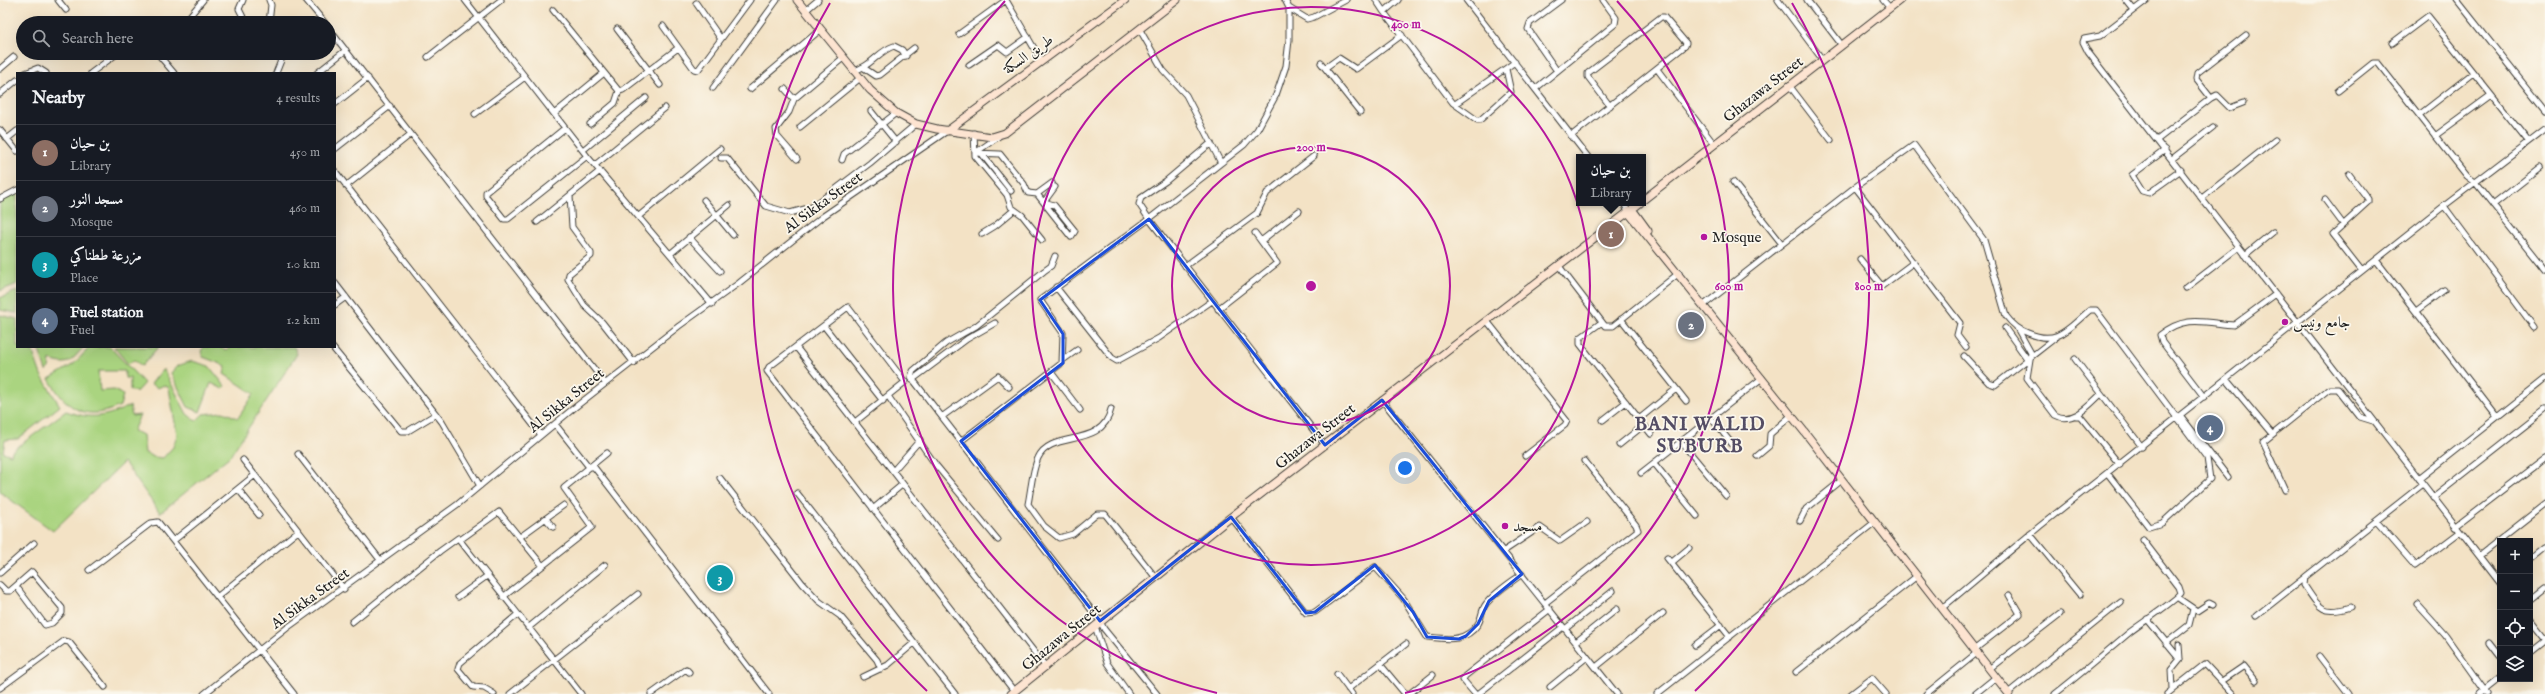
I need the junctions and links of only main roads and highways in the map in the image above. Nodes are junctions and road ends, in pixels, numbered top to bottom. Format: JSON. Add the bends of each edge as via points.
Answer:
{"nodes":[{"id":1,"x":797,"y":0,"type":"edge"},
{"id":2,"x":1125,"y":0,"type":"edge"},
{"id":3,"x":1177,"y":0,"type":"edge"},
{"id":4,"x":1900,"y":0,"type":"edge"},
{"id":5,"x":947,"y":130,"type":"junction"},
{"id":6,"x":1646,"y":195,"type":"edge"},
{"id":7,"x":1632,"y":206,"type":"edge"},
{"id":8,"x":1633,"y":206,"type":"edge"},
{"id":9,"x":1633,"y":206,"type":"edge"},
{"id":10,"x":1620,"y":218,"type":"junction"},
{"id":11,"x":1639,"y":221,"type":"junction"},
{"id":12,"x":1013,"y":692,"type":"edge"},
{"id":13,"x":2008,"y":694,"type":"edge"}],
"edges":[{"from":1,"to":5,"type":"main road","via":[[879,101],[916,124]]},
{"from":2,"to":5,"type":"main road","name":"طريق السكة"},
{"from":3,"to":5,"type":"main road","via":[[998,136]]},
{"from":4,"to":6,"type":"main road","name":"Ghazawa Street"},
{"from":7,"to":10,"type":"main road","name":"Ghazawa Street"},
{"from":8,"to":11,"type":"main road"},
{"from":9,"to":11,"type":"main road"},
{"from":10,"to":11,"type":"main road"},
{"from":10,"to":12,"type":"main road","name":"Ghazawa Street","via":[[1231,517]]},
{"from":11,"to":13,"type":"main road"}]}
